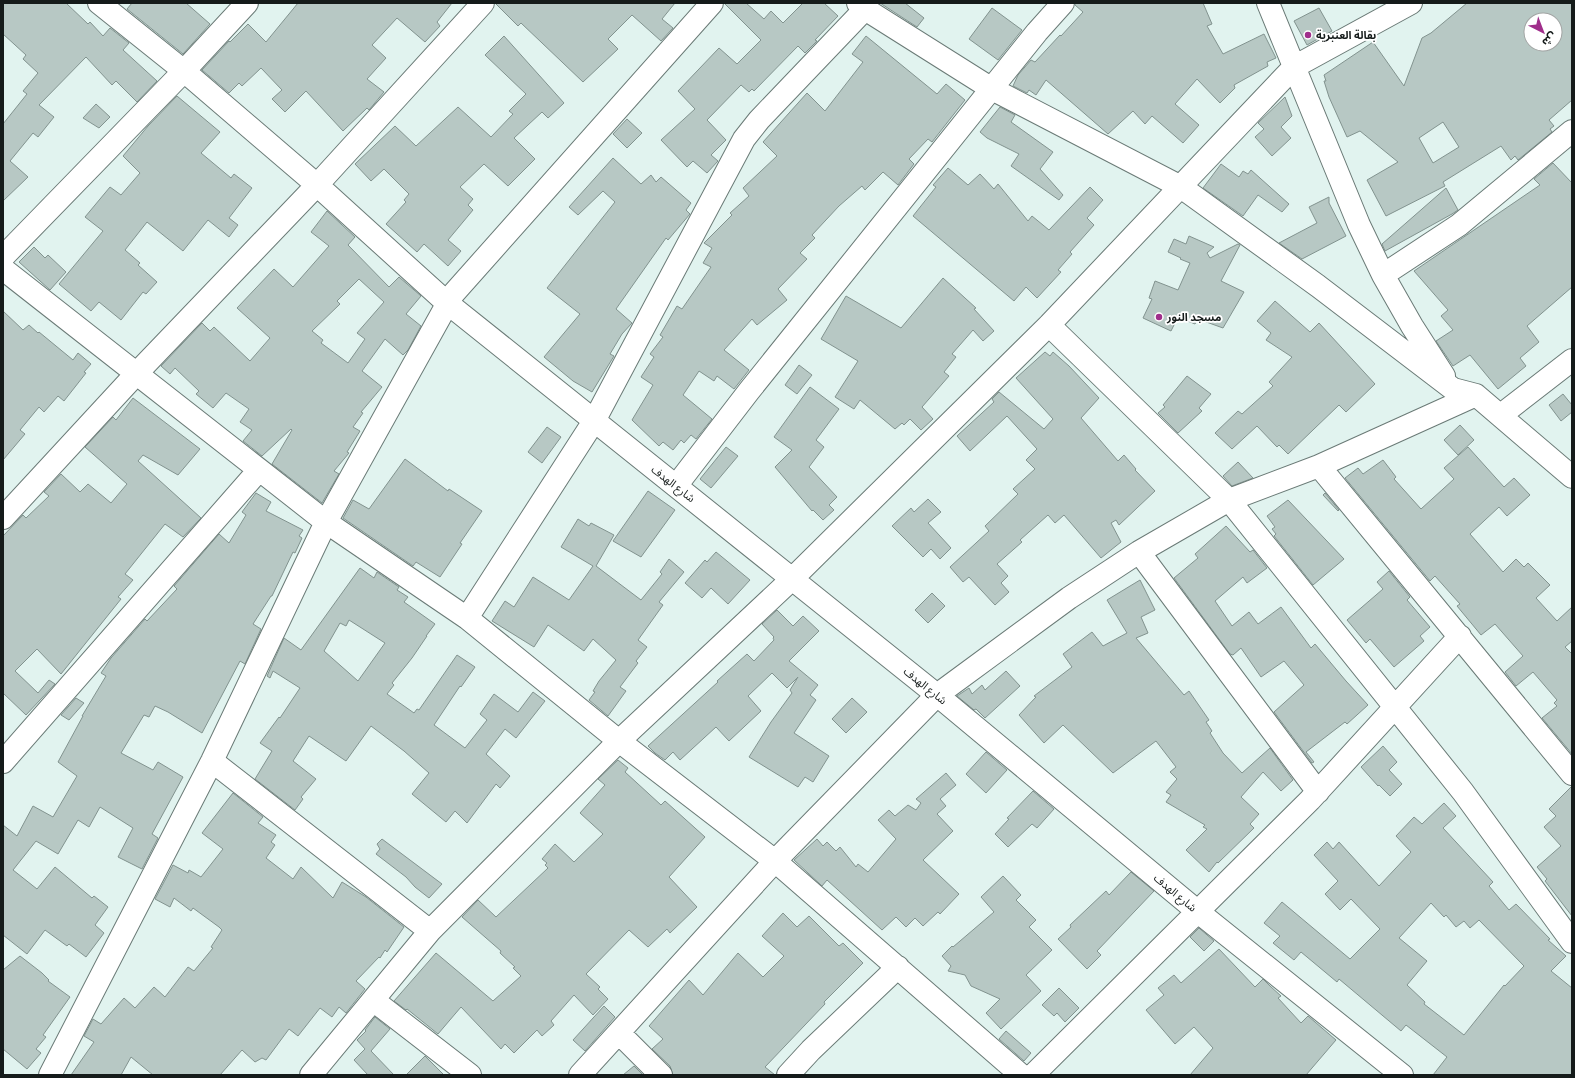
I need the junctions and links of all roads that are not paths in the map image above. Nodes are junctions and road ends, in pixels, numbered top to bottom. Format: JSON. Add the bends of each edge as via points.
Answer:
{"nodes":[{"id":1,"x":99,"y":3,"type":"edge"},
{"id":2,"x":248,"y":3,"type":"edge"},
{"id":3,"x":483,"y":3,"type":"edge"},
{"id":4,"x":712,"y":3,"type":"edge"},
{"id":5,"x":1063,"y":3,"type":"edge"},
{"id":6,"x":1268,"y":3,"type":"edge"},
{"id":7,"x":1411,"y":3,"type":"edge"},
{"id":8,"x":861,"y":6,"type":"edge"},
{"id":9,"x":1294,"y":66,"type":"junction"},
{"id":10,"x":184,"y":71,"type":"junction"},
{"id":11,"x":992,"y":89,"type":"junction"},
{"id":12,"x":1572,"y":131,"type":"edge"},
{"id":13,"x":317,"y":185,"type":"junction"},
{"id":14,"x":1182,"y":187,"type":"junction"},
{"id":15,"x":3,"y":257,"type":"edge"},
{"id":16,"x":3,"y":269,"type":"edge"},
{"id":17,"x":1383,"y":275,"type":"junction"},
{"id":18,"x":446,"y":302,"type":"junction"},
{"id":19,"x":1049,"y":325,"type":"junction"},
{"id":20,"x":1572,"y":360,"type":"edge"},
{"id":21,"x":136,"y":374,"type":"junction"},
{"id":22,"x":1453,"y":389,"type":"junction"},
{"id":23,"x":1476,"y":395,"type":"junction"},
{"id":24,"x":1501,"y":415,"type":"junction"},
{"id":25,"x":594,"y":421,"type":"junction"},
{"id":26,"x":1319,"y":466,"type":"junction"},
{"id":27,"x":259,"y":470,"type":"junction"},
{"id":28,"x":1572,"y":477,"type":"edge"},
{"id":29,"x":676,"y":486,"type":"junction"},
{"id":30,"x":1229,"y":500,"type":"junction"},
{"id":31,"x":3,"y":518,"type":"edge"},
{"id":32,"x":326,"y":522,"type":"junction"},
{"id":33,"x":1139,"y":552,"type":"junction"},
{"id":34,"x":792,"y":579,"type":"junction"},
{"id":35,"x":467,"y":618,"type":"junction"},
{"id":36,"x":1460,"y":636,"type":"junction"},
{"id":37,"x":937,"y":695,"type":"junction"},
{"id":38,"x":1395,"y":708,"type":"junction"},
{"id":39,"x":619,"y":741,"type":"junction"},
{"id":40,"x":212,"y":761,"type":"junction"},
{"id":41,"x":3,"y":762,"type":"edge"},
{"id":42,"x":1572,"y":774,"type":"edge"},
{"id":43,"x":1318,"y":792,"type":"junction"},
{"id":44,"x":775,"y":861,"type":"junction"},
{"id":45,"x":1197,"y":911,"type":"junction"},
{"id":46,"x":430,"y":931,"type":"junction"},
{"id":47,"x":1572,"y":942,"type":"edge"},
{"id":48,"x":898,"y":967,"type":"junction"},
{"id":49,"x":373,"y":1000,"type":"junction"},
{"id":50,"x":619,"y":1033,"type":"junction"},
{"id":51,"x":50,"y":1075,"type":"edge"},
{"id":52,"x":311,"y":1075,"type":"edge"},
{"id":53,"x":470,"y":1075,"type":"edge"},
{"id":54,"x":580,"y":1075,"type":"edge"},
{"id":55,"x":661,"y":1075,"type":"edge"},
{"id":56,"x":788,"y":1075,"type":"edge"},
{"id":57,"x":1021,"y":1075,"type":"edge"},
{"id":58,"x":1033,"y":1075,"type":"edge"},
{"id":59,"x":1402,"y":1075,"type":"edge"}],
"edges":[{"from":1,"to":10,"type":"street","name":"شارع الهدف"},
{"from":2,"to":10,"type":"street"},
{"from":3,"to":13,"type":"street"},
{"from":4,"to":18,"type":"street"},
{"from":5,"to":11,"type":"street"},
{"from":6,"to":9,"type":"street"},
{"from":7,"to":9,"type":"street"},
{"from":8,"to":11,"type":"street"},
{"from":8,"to":25,"type":"street","via":[[744,139]]},
{"from":9,"to":14,"type":"street"},
{"from":9,"to":17,"type":"street","via":[[1359,225]]},
{"from":10,"to":13,"type":"street","name":"شارع الهدف"},
{"from":10,"to":15,"type":"street"},
{"from":11,"to":14,"type":"street"},
{"from":11,"to":29,"type":"street"},
{"from":12,"to":17,"type":"street","via":[[1459,225]]},
{"from":13,"to":18,"type":"street","name":"شارع الهدف"},
{"from":13,"to":21,"type":"street"},
{"from":14,"to":19,"type":"street"},
{"from":14,"to":22,"type":"street"},
{"from":16,"to":21,"type":"street"},
{"from":17,"to":22,"type":"street"},
{"from":18,"to":25,"type":"street","name":"شارع الهدف"},
{"from":18,"to":32,"type":"street"},
{"from":19,"to":30,"type":"street"},
{"from":19,"to":34,"type":"street"},
{"from":20,"to":24,"type":"street"},
{"from":21,"to":27,"type":"street"},
{"from":21,"to":31,"type":"street"},
{"from":22,"to":23,"type":"street"},
{"from":23,"to":24,"type":"street"},
{"from":23,"to":26,"type":"street"},
{"from":24,"to":28,"type":"street"},
{"from":25,"to":29,"type":"street","name":"شارع الهدف"},
{"from":25,"to":35,"type":"street"},
{"from":26,"to":30,"type":"street"},
{"from":26,"to":36,"type":"street"},
{"from":27,"to":32,"type":"street"},
{"from":27,"to":41,"type":"street"},
{"from":29,"to":34,"type":"street","name":"شارع الهدف"},
{"from":30,"to":33,"type":"street"},
{"from":30,"to":38,"type":"street"},
{"from":32,"to":35,"type":"street"},
{"from":32,"to":40,"type":"street"},
{"from":33,"to":37,"type":"street","via":[[1069,598]]},
{"from":33,"to":43,"type":"street"},
{"from":34,"to":37,"type":"street","name":"شارع الهدف"},
{"from":34,"to":39,"type":"street"},
{"from":35,"to":39,"type":"street"},
{"from":36,"to":38,"type":"street"},
{"from":36,"to":42,"type":"street"},
{"from":37,"to":44,"type":"street"},
{"from":37,"to":45,"type":"street","name":"شارع الهدف"},
{"from":38,"to":43,"type":"street"},
{"from":38,"to":47,"type":"street","via":[[1463,792]]},
{"from":39,"to":44,"type":"street"},
{"from":39,"to":46,"type":"street"},
{"from":40,"to":46,"type":"street"},
{"from":40,"to":51,"type":"street"},
{"from":43,"to":45,"type":"street"},
{"from":44,"to":48,"type":"street"},
{"from":44,"to":50,"type":"street"},
{"from":45,"to":58,"type":"street"},
{"from":45,"to":59,"type":"street","name":"شارع الهدف"},
{"from":46,"to":49,"type":"street"},
{"from":48,"to":56,"type":"street"},
{"from":48,"to":57,"type":"street"},
{"from":49,"to":52,"type":"street"},
{"from":49,"to":53,"type":"street"},
{"from":50,"to":54,"type":"street"},
{"from":50,"to":55,"type":"street"}]}
